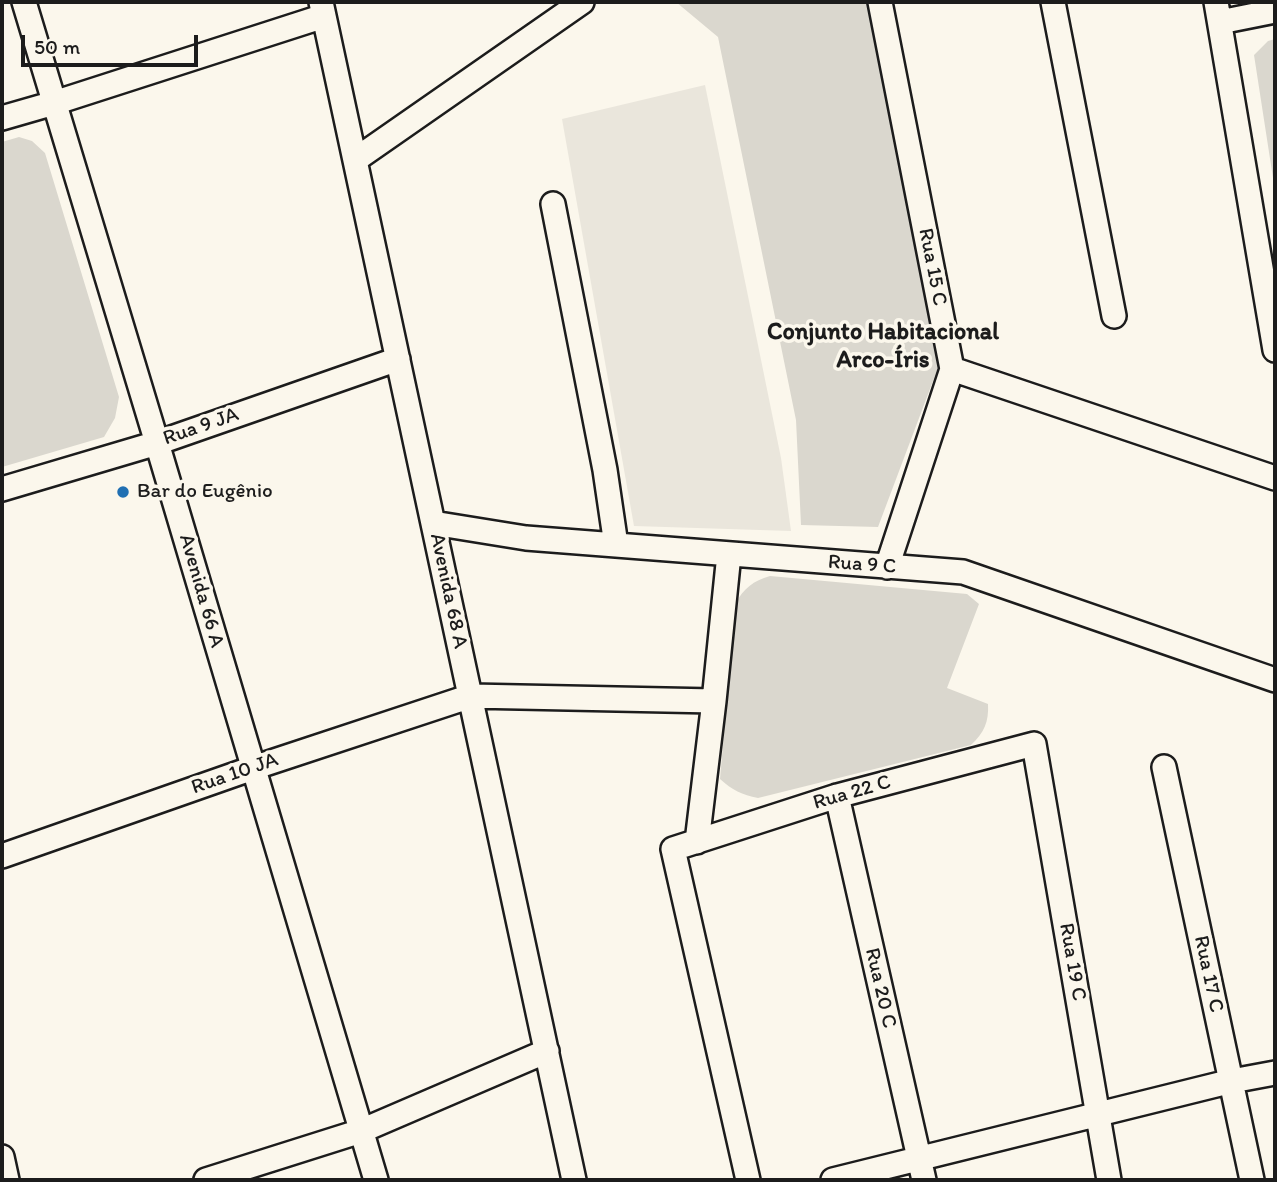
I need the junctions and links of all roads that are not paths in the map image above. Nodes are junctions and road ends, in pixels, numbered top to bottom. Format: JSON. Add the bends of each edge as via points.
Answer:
{"nodes":[{"id":1,"x":24,"y":2,"type":"edge"},
{"id":2,"x":582,"y":2,"type":"edge"},
{"id":3,"x":880,"y":2,"type":"edge"},
{"id":4,"x":1053,"y":2,"type":"edge"},
{"id":5,"x":323,"y":9,"type":"edge"},
{"id":6,"x":1275,"y":11,"type":"edge"},
{"id":7,"x":1218,"y":12,"type":"edge"},
{"id":8,"x":54,"y":103,"type":"junction"},
{"id":9,"x":2,"y":118,"type":"edge"},
{"id":10,"x":355,"y":160,"type":"junction"},
{"id":11,"x":553,"y":204,"type":"dead end"},
{"id":12,"x":1114,"y":316,"type":"dead end"},
{"id":13,"x":1275,"y":350,"type":"edge"},
{"id":14,"x":398,"y":359,"type":"junction"},
{"id":15,"x":952,"y":369,"type":"junction"},
{"id":16,"x":158,"y":443,"type":"junction"},
{"id":17,"x":1275,"y":478,"type":"edge"},
{"id":18,"x":2,"y":489,"type":"edge"},
{"id":19,"x":433,"y":523,"type":"junction"},
{"id":20,"x":616,"y":545,"type":"junction"},
{"id":21,"x":729,"y":554,"type":"junction"},
{"id":22,"x":887,"y":567,"type":"junction"},
{"id":23,"x":1275,"y":680,"type":"edge"},
{"id":24,"x":471,"y":696,"type":"junction"},
{"id":25,"x":714,"y":701,"type":"junction"},
{"id":26,"x":1034,"y":744,"type":"joint"},
{"id":27,"x":1164,"y":767,"type":"dead end"},
{"id":28,"x":253,"y":768,"type":"junction"},
{"id":29,"x":837,"y":796,"type":"junction"},
{"id":30,"x":697,"y":842,"type":"junction"},
{"id":31,"x":2,"y":856,"type":"edge"},
{"id":32,"x":547,"y":1051,"type":"junction"},
{"id":33,"x":1275,"y":1073,"type":"edge"},
{"id":34,"x":1232,"y":1081,"type":"junction"},
{"id":35,"x":1098,"y":1114,"type":"junction"},
{"id":36,"x":361,"y":1131,"type":"junction"},
{"id":37,"x":2,"y":1157,"type":"edge"},
{"id":38,"x":921,"y":1170,"type":"edge"},
{"id":39,"x":7,"y":1180,"type":"edge"},
{"id":40,"x":206,"y":1180,"type":"edge"},
{"id":41,"x":376,"y":1180,"type":"edge"},
{"id":42,"x":574,"y":1180,"type":"edge"},
{"id":43,"x":748,"y":1180,"type":"edge"},
{"id":44,"x":833,"y":1180,"type":"edge"},
{"id":45,"x":1109,"y":1180,"type":"edge"},
{"id":46,"x":1252,"y":1180,"type":"edge"}],
"edges":[{"from":1,"to":8,"type":"street","name":"Avenida 66 A"},
{"from":2,"to":10,"type":"street"},
{"from":3,"to":15,"type":"street","name":"Rua 15 C"},
{"from":4,"to":12,"type":"street"},
{"from":5,"to":8,"type":"street"},
{"from":5,"to":10,"type":"street","name":"Avenida 68 A"},
{"from":6,"to":7,"type":"street"},
{"from":7,"to":13,"type":"street"},
{"from":8,"to":9,"type":"street"},
{"from":8,"to":16,"type":"street","name":"Avenida 66 A"},
{"from":10,"to":14,"type":"street","name":"Avenida 68 A"},
{"from":11,"to":20,"type":"street"},
{"from":14,"to":16,"type":"street","name":"Rua 9 JA"},
{"from":14,"to":19,"type":"street","name":"Avenida 68 A"},
{"from":15,"to":17,"type":"street"},
{"from":15,"to":22,"type":"street","name":"Rua 15 C"},
{"from":16,"to":18,"type":"street","name":"Rua 9 JA"},
{"from":16,"to":28,"type":"street","name":"Avenida 66 A"},
{"from":19,"to":20,"type":"street","name":"Rua 9 C","via":[[526,538]]},
{"from":19,"to":24,"type":"street","name":"Avenida 68 A"},
{"from":20,"to":21,"type":"street","name":"Rua 9 C"},
{"from":21,"to":22,"type":"street","name":"Rua 9 C"},
{"from":21,"to":25,"type":"street"},
{"from":22,"to":23,"type":"street","name":"Rua 9 C","via":[[963,572]]},
{"from":24,"to":25,"type":"street","name":"Rua 10 JA"},
{"from":24,"to":28,"type":"street","name":"Rua 10 JA"},
{"from":24,"to":32,"type":"street","name":"Avenida 68 A"},
{"from":25,"to":30,"type":"street"},
{"from":26,"to":29,"type":"street","name":"Rua 22 C"},
{"from":26,"to":35,"type":"street","name":"Rua 19 C"},
{"from":27,"to":34,"type":"street","name":"Rua 17 C"},
{"from":28,"to":31,"type":"street","name":"Rua 10 JA"},
{"from":28,"to":36,"type":"street","name":"Avenida 66 A"},
{"from":29,"to":30,"type":"street","name":"Rua 22 C"},
{"from":29,"to":38,"type":"street","name":"Rua 20 C"},
{"from":30,"to":43,"type":"street","name":"Rua 22 C","via":[[673,849]]},
{"from":32,"to":36,"type":"street"},
{"from":32,"to":42,"type":"street","name":"Avenida 68 A"},
{"from":33,"to":34,"type":"street"},
{"from":34,"to":35,"type":"street"},
{"from":34,"to":46,"type":"street","name":"Rua 17 C"},
{"from":35,"to":38,"type":"street"},
{"from":35,"to":45,"type":"street","name":"Rua 19 C"},
{"from":36,"to":40,"type":"street"},
{"from":36,"to":41,"type":"street","name":"Avenida 66 A"},
{"from":37,"to":39,"type":"street"},
{"from":38,"to":44,"type":"street"}]}
